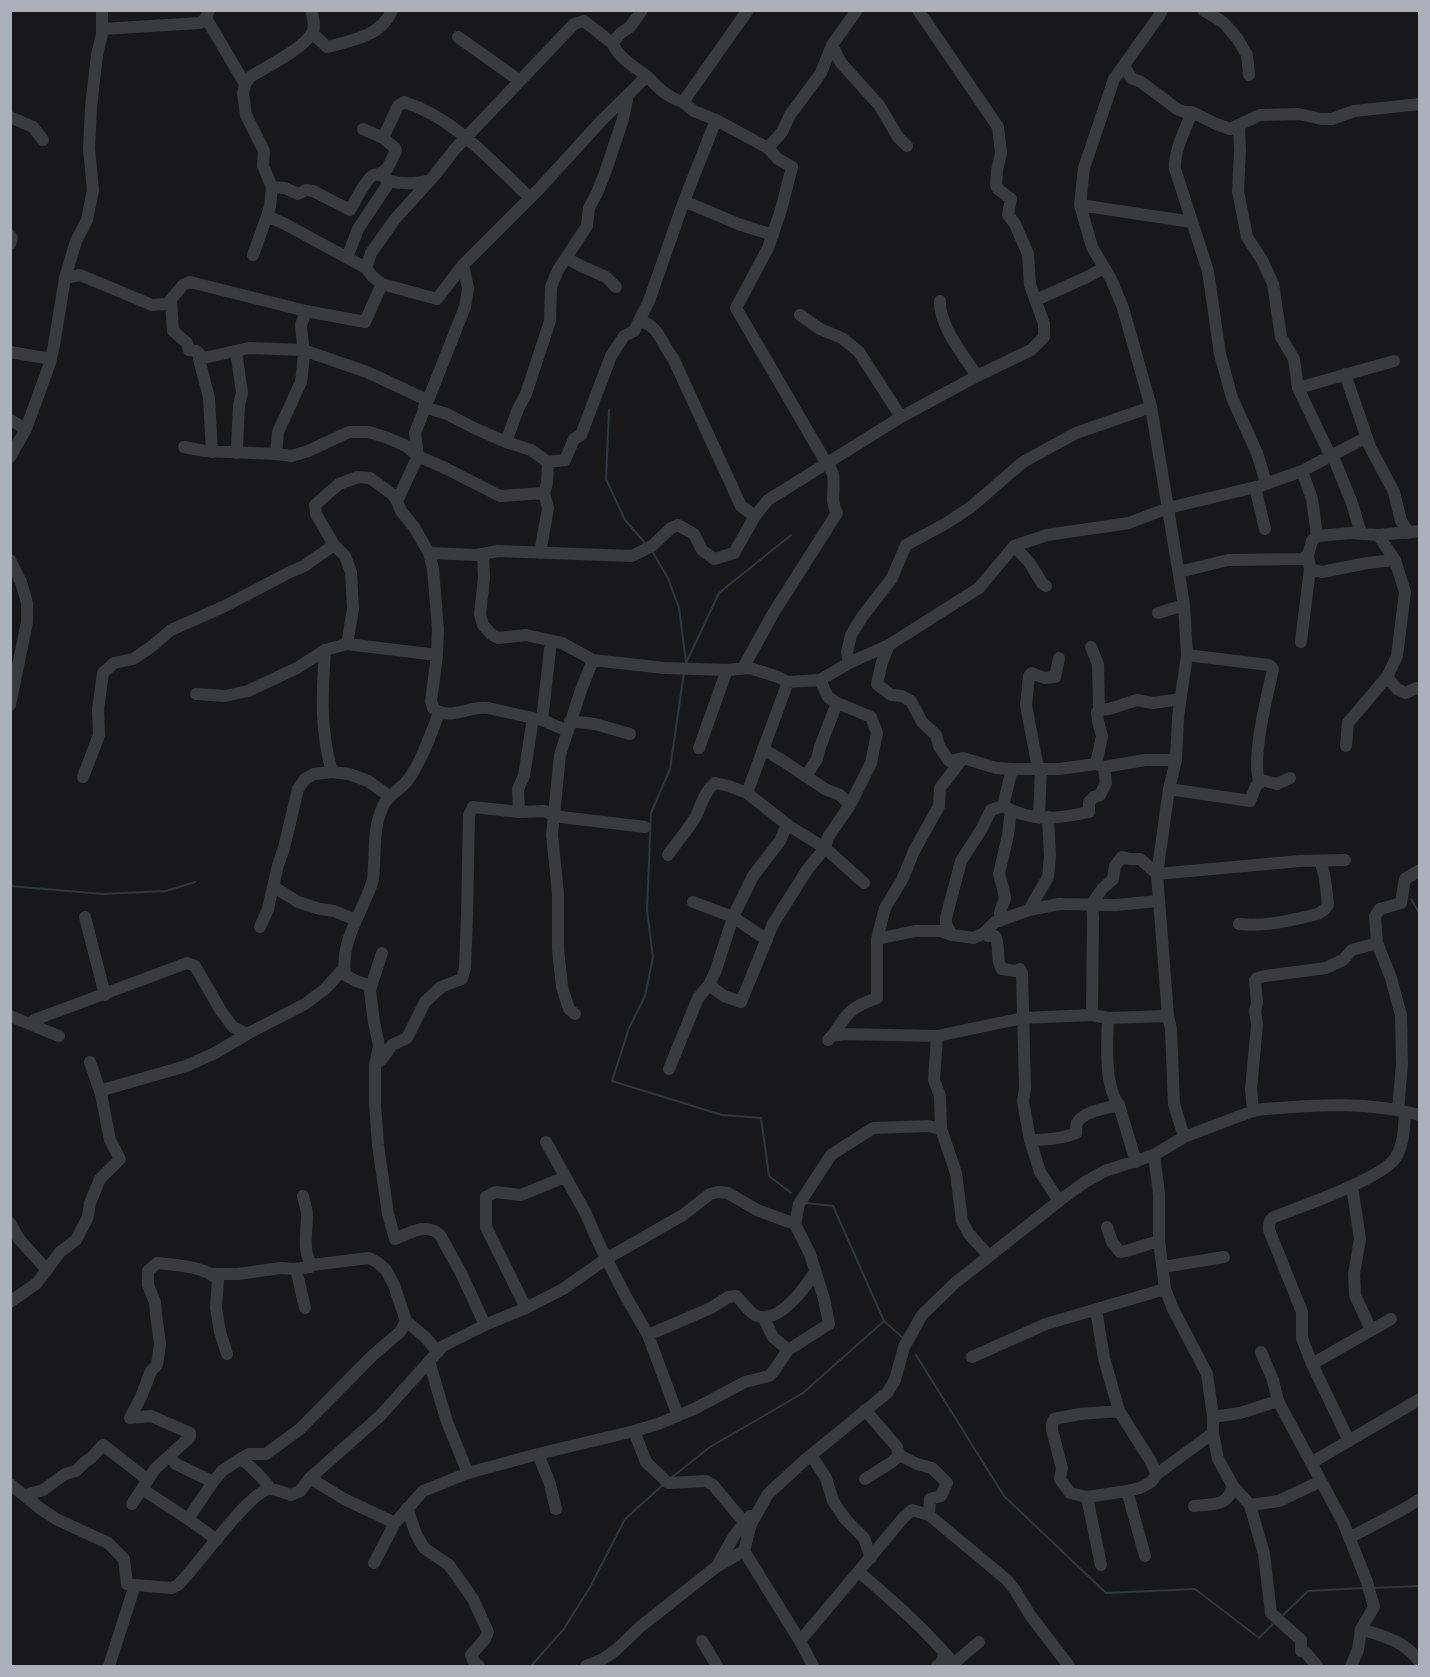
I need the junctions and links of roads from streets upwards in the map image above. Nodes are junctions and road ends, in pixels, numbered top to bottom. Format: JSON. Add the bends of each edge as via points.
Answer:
{"nodes":[{"id":1,"x":102,"y":10,"type":"edge"},
{"id":2,"x":311,"y":10,"type":"edge"},
{"id":3,"x":392,"y":10,"type":"edge"},
{"id":4,"x":642,"y":10,"type":"edge"},
{"id":5,"x":748,"y":10,"type":"edge"},
{"id":6,"x":857,"y":10,"type":"edge"},
{"id":7,"x":918,"y":10,"type":"edge"},
{"id":8,"x":1161,"y":10,"type":"edge"},
{"id":9,"x":1203,"y":10,"type":"edge"},
{"id":10,"x":207,"y":14,"type":"edge"},
{"id":11,"x":102,"y":29,"type":"junction"},
{"id":12,"x":312,"y":33,"type":"junction"},
{"id":13,"x":458,"y":37,"type":"dead end"},
{"id":14,"x":612,"y":43,"type":"junction"},
{"id":15,"x":832,"y":45,"type":"junction"},
{"id":16,"x":1124,"y":65,"type":"junction"},
{"id":17,"x":1249,"y":75,"type":"dead end"},
{"id":18,"x":646,"y":76,"type":"junction"},
{"id":19,"x":520,"y":81,"type":"junction"},
{"id":20,"x":245,"y":84,"type":"junction"},
{"id":21,"x":628,"y":94,"type":"junction"},
{"id":22,"x":683,"y":102,"type":"junction"},
{"id":23,"x":1419,"y":105,"type":"edge"},
{"id":24,"x":1192,"y":112,"type":"junction"},
{"id":25,"x":10,"y":117,"type":"edge"},
{"id":26,"x":716,"y":120,"type":"junction"},
{"id":27,"x":1239,"y":126,"type":"junction"},
{"id":28,"x":363,"y":129,"type":"dead end"},
{"id":29,"x":383,"y":138,"type":"junction"},
{"id":30,"x":466,"y":138,"type":"junction"},
{"id":31,"x":43,"y":140,"type":"dead end"},
{"id":32,"x":907,"y":146,"type":"dead end"},
{"id":33,"x":768,"y":148,"type":"junction"},
{"id":34,"x":379,"y":174,"type":"junction"},
{"id":35,"x":390,"y":181,"type":"junction"},
{"id":36,"x":429,"y":181,"type":"junction"},
{"id":37,"x":272,"y":187,"type":"junction"},
{"id":38,"x":530,"y":198,"type":"junction"},
{"id":39,"x":684,"y":201,"type":"junction"},
{"id":40,"x":1080,"y":206,"type":"junction"},
{"id":41,"x":267,"y":216,"type":"junction"},
{"id":42,"x":1192,"y":222,"type":"junction"},
{"id":43,"x":10,"y":235,"type":"edge"},
{"id":44,"x":773,"y":235,"type":"junction"},
{"id":45,"x":10,"y":244,"type":"edge"},
{"id":46,"x":253,"y":255,"type":"dead end"},
{"id":47,"x":346,"y":258,"type":"junction"},
{"id":48,"x":566,"y":258,"type":"junction"},
{"id":49,"x":464,"y":265,"type":"junction"},
{"id":50,"x":366,"y":268,"type":"junction"},
{"id":51,"x":1104,"y":268,"type":"junction"},
{"id":52,"x":65,"y":278,"type":"junction"},
{"id":53,"x":382,"y":284,"type":"junction"},
{"id":54,"x":616,"y":287,"type":"dead end"},
{"id":55,"x":1036,"y":300,"type":"junction"},
{"id":56,"x":171,"y":301,"type":"junction"},
{"id":57,"x":940,"y":302,"type":"dead end"},
{"id":58,"x":306,"y":311,"type":"junction"},
{"id":59,"x":800,"y":315,"type":"dead end"},
{"id":60,"x":641,"y":318,"type":"junction"},
{"id":61,"x":303,"y":350,"type":"junction"},
{"id":62,"x":236,"y":351,"type":"junction"},
{"id":63,"x":10,"y":352,"type":"edge"},
{"id":64,"x":51,"y":359,"type":"junction"},
{"id":65,"x":199,"y":359,"type":"junction"},
{"id":66,"x":1394,"y":361,"type":"dead end"},
{"id":67,"x":1345,"y":374,"type":"junction"},
{"id":68,"x":977,"y":376,"type":"junction"},
{"id":69,"x":1298,"y":388,"type":"junction"},
{"id":70,"x":426,"y":404,"type":"junction"},
{"id":71,"x":1151,"y":407,"type":"junction"},
{"id":72,"x":901,"y":417,"type":"junction"},
{"id":73,"x":10,"y":420,"type":"edge"},
{"id":74,"x":26,"y":429,"type":"junction"},
{"id":75,"x":1367,"y":439,"type":"junction"},
{"id":76,"x":506,"y":442,"type":"junction"},
{"id":77,"x":184,"y":447,"type":"dead end"},
{"id":78,"x":212,"y":452,"type":"junction"},
{"id":79,"x":236,"y":453,"type":"junction"},
{"id":80,"x":276,"y":454,"type":"junction"},
{"id":81,"x":1331,"y":455,"type":"junction"},
{"id":82,"x":418,"y":456,"type":"junction"},
{"id":83,"x":10,"y":458,"type":"edge"},
{"id":84,"x":548,"y":462,"type":"junction"},
{"id":85,"x":827,"y":464,"type":"junction"},
{"id":86,"x":1302,"y":471,"type":"junction"},
{"id":87,"x":1261,"y":485,"type":"junction"},
{"id":88,"x":544,"y":493,"type":"junction"},
{"id":89,"x":397,"y":501,"type":"junction"},
{"id":90,"x":1168,"y":508,"type":"junction"},
{"id":91,"x":755,"y":516,"type":"junction"},
{"id":92,"x":1265,"y":529,"type":"dead end"},
{"id":93,"x":1408,"y":533,"type":"edge"},
{"id":94,"x":1361,"y":534,"type":"junction"},
{"id":95,"x":1378,"y":535,"type":"junction"},
{"id":96,"x":1317,"y":536,"type":"junction"},
{"id":97,"x":334,"y":545,"type":"junction"},
{"id":98,"x":1014,"y":546,"type":"junction"},
{"id":99,"x":429,"y":553,"type":"junction"},
{"id":100,"x":540,"y":553,"type":"junction"},
{"id":101,"x":483,"y":555,"type":"junction"},
{"id":102,"x":1308,"y":555,"type":"junction"},
{"id":103,"x":10,"y":560,"type":"edge"},
{"id":104,"x":1395,"y":560,"type":"junction"},
{"id":105,"x":1310,"y":569,"type":"junction"},
{"id":106,"x":1179,"y":572,"type":"junction"},
{"id":107,"x":16,"y":581,"type":"edge"},
{"id":108,"x":1046,"y":586,"type":"dead end"},
{"id":109,"x":1184,"y":605,"type":"junction"},
{"id":110,"x":1158,"y":613,"type":"dead end"},
{"id":111,"x":551,"y":641,"type":"junction"},
{"id":112,"x":1301,"y":642,"type":"dead end"},
{"id":113,"x":347,"y":644,"type":"junction"},
{"id":114,"x":889,"y":645,"type":"junction"},
{"id":115,"x":1091,"y":647,"type":"dead end"},
{"id":116,"x":325,"y":650,"type":"junction"},
{"id":117,"x":437,"y":655,"type":"junction"},
{"id":118,"x":1186,"y":655,"type":"junction"},
{"id":119,"x":1059,"y":658,"type":"dead end"},
{"id":120,"x":593,"y":660,"type":"junction"},
{"id":121,"x":849,"y":663,"type":"junction"},
{"id":122,"x":742,"y":668,"type":"junction"},
{"id":123,"x":728,"y":670,"type":"junction"},
{"id":124,"x":1387,"y":677,"type":"junction"},
{"id":125,"x":820,"y":680,"type":"junction"},
{"id":126,"x":788,"y":682,"type":"junction"},
{"id":127,"x":1419,"y":688,"type":"edge"},
{"id":128,"x":196,"y":694,"type":"dead end"},
{"id":129,"x":1180,"y":699,"type":"junction"},
{"id":130,"x":837,"y":703,"type":"junction"},
{"id":131,"x":11,"y":704,"type":"edge"},
{"id":132,"x":1099,"y":710,"type":"junction"},
{"id":133,"x":439,"y":713,"type":"junction"},
{"id":134,"x":537,"y":719,"type":"junction"},
{"id":135,"x":569,"y":726,"type":"junction"},
{"id":136,"x":630,"y":734,"type":"dead end"},
{"id":137,"x":1346,"y":746,"type":"dead end"},
{"id":138,"x":699,"y":748,"type":"dead end"},
{"id":139,"x":763,"y":749,"type":"junction"},
{"id":140,"x":963,"y":758,"type":"junction"},
{"id":141,"x":1176,"y":760,"type":"junction"},
{"id":142,"x":1100,"y":766,"type":"junction"},
{"id":143,"x":1012,"y":769,"type":"junction"},
{"id":144,"x":1039,"y":769,"type":"junction"},
{"id":145,"x":332,"y":772,"type":"junction"},
{"id":146,"x":806,"y":776,"type":"junction"},
{"id":147,"x":83,"y":777,"type":"dead end"},
{"id":148,"x":1290,"y":778,"type":"dead end"},
{"id":149,"x":1260,"y":783,"type":"junction"},
{"id":150,"x":1169,"y":789,"type":"junction"},
{"id":151,"x":747,"y":793,"type":"junction"},
{"id":152,"x":389,"y":796,"type":"junction"},
{"id":153,"x":850,"y":806,"type":"junction"},
{"id":154,"x":1007,"y":808,"type":"junction"},
{"id":155,"x":519,"y":812,"type":"junction"},
{"id":156,"x":553,"y":816,"type":"junction"},
{"id":157,"x":1043,"y":817,"type":"junction"},
{"id":158,"x":789,"y":826,"type":"junction"},
{"id":159,"x":645,"y":827,"type":"dead end"},
{"id":160,"x":825,"y":848,"type":"junction"},
{"id":161,"x":668,"y":855,"type":"dead end"},
{"id":162,"x":1345,"y":860,"type":"dead end"},
{"id":163,"x":1320,"y":861,"type":"junction"},
{"id":164,"x":1419,"y":870,"type":"edge"},
{"id":165,"x":1157,"y":874,"type":"junction"},
{"id":166,"x":864,"y":883,"type":"dead end"},
{"id":167,"x":274,"y":887,"type":"junction"},
{"id":168,"x":1158,"y":901,"type":"junction"},
{"id":169,"x":693,"y":902,"type":"dead end"},
{"id":170,"x":1092,"y":904,"type":"junction"},
{"id":171,"x":1029,"y":910,"type":"junction"},
{"id":172,"x":85,"y":917,"type":"dead end"},
{"id":173,"x":733,"y":917,"type":"junction"},
{"id":174,"x":356,"y":920,"type":"junction"},
{"id":175,"x":1000,"y":921,"type":"junction"},
{"id":176,"x":1239,"y":924,"type":"dead end"},
{"id":177,"x":260,"y":927,"type":"dead end"},
{"id":178,"x":984,"y":933,"type":"junction"},
{"id":179,"x":952,"y":934,"type":"junction"},
{"id":180,"x":877,"y":939,"type":"junction"},
{"id":181,"x":767,"y":940,"type":"junction"},
{"id":182,"x":1377,"y":943,"type":"junction"},
{"id":183,"x":382,"y":953,"type":"dead end"},
{"id":184,"x":344,"y":968,"type":"junction"},
{"id":185,"x":709,"y":985,"type":"junction"},
{"id":186,"x":371,"y":986,"type":"junction"},
{"id":187,"x":105,"y":995,"type":"junction"},
{"id":188,"x":575,"y":1014,"type":"dead end"},
{"id":189,"x":1092,"y":1015,"type":"junction"},
{"id":190,"x":10,"y":1016,"type":"edge"},
{"id":191,"x":1168,"y":1016,"type":"junction"},
{"id":192,"x":1023,"y":1018,"type":"junction"},
{"id":193,"x":1108,"y":1018,"type":"junction"},
{"id":194,"x":34,"y":1020,"type":"dead end"},
{"id":195,"x":247,"y":1034,"type":"junction"},
{"id":196,"x":59,"y":1036,"type":"dead end"},
{"id":197,"x":937,"y":1036,"type":"junction"},
{"id":198,"x":90,"y":1062,"type":"dead end"},
{"id":199,"x":375,"y":1065,"type":"junction"},
{"id":200,"x":669,"y":1069,"type":"dead end"},
{"id":201,"x":101,"y":1094,"type":"junction"},
{"id":202,"x":1119,"y":1105,"type":"junction"},
{"id":203,"x":1253,"y":1111,"type":"junction"},
{"id":204,"x":1402,"y":1111,"type":"junction"},
{"id":205,"x":1419,"y":1115,"type":"edge"},
{"id":206,"x":941,"y":1129,"type":"junction"},
{"id":207,"x":1184,"y":1137,"type":"junction"},
{"id":208,"x":1030,"y":1140,"type":"junction"},
{"id":209,"x":546,"y":1142,"type":"dead end"},
{"id":210,"x":1154,"y":1155,"type":"junction"},
{"id":211,"x":1136,"y":1162,"type":"junction"},
{"id":212,"x":565,"y":1177,"type":"junction"},
{"id":213,"x":1352,"y":1186,"type":"junction"},
{"id":214,"x":303,"y":1196,"type":"dead end"},
{"id":215,"x":1059,"y":1201,"type":"junction"},
{"id":216,"x":10,"y":1223,"type":"edge"},
{"id":217,"x":795,"y":1224,"type":"junction"},
{"id":218,"x":1107,"y":1227,"type":"dead end"},
{"id":219,"x":1159,"y":1241,"type":"junction"},
{"id":220,"x":989,"y":1256,"type":"junction"},
{"id":221,"x":1224,"y":1257,"type":"dead end"},
{"id":222,"x":606,"y":1259,"type":"junction"},
{"id":223,"x":312,"y":1265,"type":"junction"},
{"id":224,"x":1163,"y":1267,"type":"junction"},
{"id":225,"x":296,"y":1269,"type":"junction"},
{"id":226,"x":47,"y":1270,"type":"junction"},
{"id":227,"x":815,"y":1272,"type":"junction"},
{"id":228,"x":213,"y":1274,"type":"junction"},
{"id":229,"x":1165,"y":1290,"type":"junction"},
{"id":230,"x":10,"y":1302,"type":"edge"},
{"id":231,"x":305,"y":1308,"type":"dead end"},
{"id":232,"x":526,"y":1308,"type":"junction"},
{"id":233,"x":1096,"y":1310,"type":"junction"},
{"id":234,"x":763,"y":1317,"type":"junction"},
{"id":235,"x":1391,"y":1319,"type":"dead end"},
{"id":236,"x":406,"y":1321,"type":"junction"},
{"id":237,"x":485,"y":1325,"type":"junction"},
{"id":238,"x":1371,"y":1330,"type":"junction"},
{"id":239,"x":648,"y":1335,"type":"junction"},
{"id":240,"x":788,"y":1350,"type":"junction"},
{"id":241,"x":1261,"y":1352,"type":"dead end"},
{"id":242,"x":226,"y":1354,"type":"dead end"},
{"id":243,"x":434,"y":1356,"type":"junction"},
{"id":244,"x":972,"y":1357,"type":"dead end"},
{"id":245,"x":1312,"y":1364,"type":"junction"},
{"id":246,"x":141,"y":1397,"type":"junction"},
{"id":247,"x":1419,"y":1399,"type":"edge"},
{"id":248,"x":1278,"y":1401,"type":"junction"},
{"id":249,"x":865,"y":1410,"type":"junction"},
{"id":250,"x":1119,"y":1411,"type":"junction"},
{"id":251,"x":151,"y":1416,"type":"junction"},
{"id":252,"x":678,"y":1416,"type":"junction"},
{"id":253,"x":1213,"y":1417,"type":"junction"},
{"id":254,"x":634,"y":1431,"type":"junction"},
{"id":255,"x":1213,"y":1433,"type":"junction"},
{"id":256,"x":1349,"y":1441,"type":"junction"},
{"id":257,"x":538,"y":1454,"type":"junction"},
{"id":258,"x":811,"y":1455,"type":"junction"},
{"id":259,"x":899,"y":1455,"type":"junction"},
{"id":260,"x":169,"y":1456,"type":"junction"},
{"id":261,"x":240,"y":1459,"type":"junction"},
{"id":262,"x":1311,"y":1463,"type":"junction"},
{"id":263,"x":468,"y":1473,"type":"junction"},
{"id":264,"x":1157,"y":1474,"type":"junction"},
{"id":265,"x":310,"y":1478,"type":"junction"},
{"id":266,"x":865,"y":1479,"type":"dead end"},
{"id":267,"x":1321,"y":1481,"type":"junction"},
{"id":268,"x":213,"y":1482,"type":"junction"},
{"id":269,"x":10,"y":1484,"type":"edge"},
{"id":270,"x":145,"y":1485,"type":"junction"},
{"id":271,"x":1233,"y":1486,"type":"junction"},
{"id":272,"x":270,"y":1489,"type":"junction"},
{"id":273,"x":1127,"y":1491,"type":"junction"},
{"id":274,"x":25,"y":1495,"type":"junction"},
{"id":275,"x":1087,"y":1497,"type":"junction"},
{"id":276,"x":1419,"y":1499,"type":"edge"},
{"id":277,"x":132,"y":1504,"type":"dead end"},
{"id":278,"x":1250,"y":1505,"type":"junction"},
{"id":279,"x":1194,"y":1506,"type":"dead end"},
{"id":280,"x":407,"y":1508,"type":"junction"},
{"id":281,"x":556,"y":1509,"type":"dead end"},
{"id":282,"x":759,"y":1509,"type":"junction"},
{"id":283,"x":929,"y":1515,"type":"junction"},
{"id":284,"x":188,"y":1519,"type":"junction"},
{"id":285,"x":395,"y":1522,"type":"junction"},
{"id":286,"x":744,"y":1522,"type":"junction"},
{"id":287,"x":1349,"y":1538,"type":"junction"},
{"id":288,"x":217,"y":1540,"type":"junction"},
{"id":289,"x":744,"y":1551,"type":"junction"},
{"id":290,"x":1145,"y":1556,"type":"dead end"},
{"id":291,"x":870,"y":1558,"type":"junction"},
{"id":292,"x":374,"y":1563,"type":"dead end"},
{"id":293,"x":1101,"y":1565,"type":"dead end"},
{"id":294,"x":717,"y":1567,"type":"junction"},
{"id":295,"x":859,"y":1572,"type":"junction"},
{"id":296,"x":135,"y":1585,"type":"junction"},
{"id":297,"x":1361,"y":1629,"type":"junction"},
{"id":298,"x":702,"y":1641,"type":"dead end"},
{"id":299,"x":800,"y":1641,"type":"junction"},
{"id":300,"x":979,"y":1642,"type":"dead end"},
{"id":301,"x":943,"y":1651,"type":"junction"},
{"id":302,"x":1418,"y":1656,"type":"edge"},
{"id":303,"x":955,"y":1665,"type":"edge"},
{"id":304,"x":109,"y":1666,"type":"edge"},
{"id":305,"x":479,"y":1666,"type":"edge"},
{"id":306,"x":585,"y":1666,"type":"edge"},
{"id":307,"x":717,"y":1666,"type":"edge"},
{"id":308,"x":813,"y":1666,"type":"edge"},
{"id":309,"x":937,"y":1666,"type":"edge"},
{"id":310,"x":1070,"y":1666,"type":"edge"},
{"id":311,"x":1317,"y":1666,"type":"edge"},
{"id":312,"x":1351,"y":1666,"type":"edge"}],
"edges":[{"from":1,"to":11,"type":"street"},
{"from":2,"to":12,"type":"street"},
{"from":3,"to":12,"type":"street","via":[[374,32],[347,42],[327,47]]},
{"from":4,"to":14,"type":"street"},
{"from":5,"to":22,"type":"street"},
{"from":6,"to":15,"type":"street"},
{"from":7,"to":55,"type":"street","via":[[998,127],[1001,153],[996,185],[1011,199],[1008,215],[1028,254],[1030,285]]},
{"from":8,"to":16,"type":"street"},
{"from":9,"to":17,"type":"street","via":[[1237,38],[1247,55]]},
{"from":10,"to":11,"type":"street","via":[[200,23]]},
{"from":10,"to":20,"type":"street"},
{"from":11,"to":52,"type":"street","via":[[91,107],[89,149],[93,190],[87,220]]},
{"from":12,"to":20,"type":"street"},
{"from":13,"to":19,"type":"street"},
{"from":14,"to":18,"type":"street","via":[[615,51]]},
{"from":14,"to":19,"type":"street","via":[[584,21],[574,24]]},
{"from":15,"to":32,"type":"street","via":[[841,63],[879,105]]},
{"from":15,"to":33,"type":"street","via":[[821,73]]},
{"from":16,"to":24,"type":"street","via":[[1131,78],[1177,109]]},
{"from":16,"to":40,"type":"street","via":[[1114,79],[1084,168]]},
{"from":18,"to":21,"type":"street"},
{"from":18,"to":22,"type":"street","via":[[660,90]]},
{"from":19,"to":30,"type":"street"},
{"from":20,"to":37,"type":"street","via":[[246,115],[264,151],[263,166]]},
{"from":21,"to":38,"type":"street"},
{"from":21,"to":48,"type":"street","via":[[623,119],[589,208],[587,226]]},
{"from":22,"to":26,"type":"street"},
{"from":23,"to":27,"type":"street","via":[[1354,111],[1332,119],[1299,114],[1260,115]]},
{"from":24,"to":27,"type":"street","via":[[1230,129]]},
{"from":24,"to":42,"type":"street","via":[[1174,160]]},
{"from":25,"to":31,"type":"street","via":[[33,127]]},
{"from":26,"to":33,"type":"street"},
{"from":26,"to":39,"type":"street"},
{"from":27,"to":69,"type":"street","via":[[1238,191],[1247,237],[1273,284],[1281,337],[1294,359]]},
{"from":28,"to":29,"type":"street"},
{"from":29,"to":30,"type":"street","via":[[398,106],[404,102],[438,117]]},
{"from":29,"to":34,"type":"street","via":[[396,151],[387,169]]},
{"from":30,"to":36,"type":"street"},
{"from":30,"to":38,"type":"street"},
{"from":33,"to":44,"type":"street","via":[[792,167]]},
{"from":34,"to":35,"type":"street"},
{"from":34,"to":37,"type":"street","via":[[369,178],[350,210],[313,191],[298,194]]},
{"from":35,"to":36,"type":"street"},
{"from":35,"to":47,"type":"street","via":[[358,229]]},
{"from":36,"to":50,"type":"street","via":[[395,219],[371,253]]},
{"from":37,"to":41,"type":"street"},
{"from":38,"to":49,"type":"street"},
{"from":39,"to":44,"type":"street"},
{"from":39,"to":60,"type":"street"},
{"from":40,"to":42,"type":"street"},
{"from":40,"to":51,"type":"street","via":[[1092,247]]},
{"from":41,"to":46,"type":"street"},
{"from":41,"to":47,"type":"street"},
{"from":42,"to":87,"type":"street","via":[[1208,271],[1220,354],[1232,399],[1257,453]]},
{"from":43,"to":45,"type":"street"},
{"from":44,"to":85,"type":"street","via":[[736,308]]},
{"from":47,"to":50,"type":"street"},
{"from":48,"to":54,"type":"street","via":[[606,277]]},
{"from":48,"to":76,"type":"street","via":[[551,287],[550,321]]},
{"from":49,"to":53,"type":"street","via":[[437,299]]},
{"from":49,"to":70,"type":"street","via":[[468,288],[465,307]]},
{"from":50,"to":53,"type":"street"},
{"from":51,"to":55,"type":"street"},
{"from":51,"to":71,"type":"street","via":[[1123,308]]},
{"from":52,"to":56,"type":"street","via":[[80,275],[152,305]]},
{"from":52,"to":64,"type":"street"},
{"from":53,"to":58,"type":"street","via":[[365,322]]},
{"from":55,"to":68,"type":"street","via":[[1044,337],[1031,350]]},
{"from":56,"to":58,"type":"street","via":[[190,282]]},
{"from":56,"to":65,"type":"street","via":[[173,330],[189,350],[199,352]]},
{"from":57,"to":68,"type":"street","via":[[948,330]]},
{"from":58,"to":61,"type":"street","via":[[301,325]]},
{"from":59,"to":72,"type":"street","via":[[859,352]]},
{"from":60,"to":84,"type":"street","via":[[611,356],[581,435],[574,439],[565,460]]},
{"from":60,"to":91,"type":"street","via":[[652,325],[673,358],[741,506]]},
{"from":61,"to":62,"type":"street"},
{"from":61,"to":70,"type":"street","via":[[367,372]]},
{"from":61,"to":80,"type":"street","via":[[300,382],[279,432]]},
{"from":62,"to":65,"type":"street"},
{"from":62,"to":79,"type":"street","via":[[242,393]]},
{"from":63,"to":64,"type":"street"},
{"from":64,"to":74,"type":"street"},
{"from":65,"to":78,"type":"street","via":[[209,398]]},
{"from":66,"to":67,"type":"street"},
{"from":67,"to":69,"type":"street"},
{"from":67,"to":75,"type":"street"},
{"from":68,"to":72,"type":"street"},
{"from":69,"to":81,"type":"street"},
{"from":70,"to":76,"type":"street"},
{"from":70,"to":82,"type":"street","via":[[415,433]]},
{"from":71,"to":90,"type":"street"},
{"from":71,"to":121,"type":"street","via":[[1076,433],[1023,462],[971,507],[906,545],[892,578],[851,635]]},
{"from":72,"to":85,"type":"street"},
{"from":73,"to":74,"type":"street"},
{"from":74,"to":83,"type":"street"},
{"from":75,"to":81,"type":"street"},
{"from":75,"to":93,"type":"street","via":[[1394,492]]},
{"from":76,"to":84,"type":"street","via":[[531,450]]},
{"from":77,"to":78,"type":"street"},
{"from":78,"to":79,"type":"street"},
{"from":79,"to":80,"type":"street"},
{"from":80,"to":82,"type":"street","via":[[292,456],[349,432],[369,432],[406,446]]},
{"from":81,"to":86,"type":"street"},
{"from":81,"to":94,"type":"street"},
{"from":82,"to":88,"type":"street","via":[[500,496]]},
{"from":82,"to":89,"type":"street"},
{"from":84,"to":88,"type":"street"},
{"from":85,"to":91,"type":"street","via":[[768,500]]},
{"from":85,"to":122,"type":"street","via":[[835,481],[832,496],[837,513]]},
{"from":86,"to":87,"type":"street"},
{"from":86,"to":96,"type":"street","via":[[1312,499]]},
{"from":87,"to":90,"type":"street"},
{"from":87,"to":92,"type":"street"},
{"from":88,"to":100,"type":"street","via":[[548,508]]},
{"from":89,"to":97,"type":"street","via":[[370,478],[358,477],[339,484],[315,505]]},
{"from":89,"to":99,"type":"street"},
{"from":90,"to":98,"type":"street","via":[[1129,523],[1047,535]]},
{"from":90,"to":106,"type":"street"},
{"from":91,"to":100,"type":"street","via":[[734,553],[714,559],[702,550],[694,534],[678,525],[632,556]]},
{"from":93,"to":95,"type":"street"},
{"from":94,"to":95,"type":"street"},
{"from":94,"to":96,"type":"street"},
{"from":95,"to":104,"type":"street"},
{"from":96,"to":102,"type":"street"},
{"from":97,"to":113,"type":"street","via":[[345,556],[351,572],[353,609]]},
{"from":97,"to":147,"type":"street","via":[[304,566],[171,630],[133,659],[114,663],[103,673],[99,735]]},
{"from":98,"to":108,"type":"street"},
{"from":98,"to":114,"type":"street","via":[[980,588]]},
{"from":99,"to":101,"type":"street"},
{"from":99,"to":117,"type":"street","via":[[437,613]]},
{"from":100,"to":101,"type":"street","via":[[498,551]]},
{"from":101,"to":111,"type":"street","via":[[483,626],[498,638],[526,635]]},
{"from":102,"to":105,"type":"street"},
{"from":102,"to":106,"type":"street","via":[[1302,559],[1228,560]]},
{"from":103,"to":107,"type":"street"},
{"from":104,"to":105,"type":"street","via":[[1322,572]]},
{"from":104,"to":124,"type":"street","via":[[1405,592],[1397,656]]},
{"from":105,"to":112,"type":"street"},
{"from":106,"to":109,"type":"street"},
{"from":107,"to":131,"type":"street","via":[[27,603],[27,622]]},
{"from":109,"to":110,"type":"street"},
{"from":109,"to":118,"type":"street"},
{"from":111,"to":120,"type":"street"},
{"from":111,"to":134,"type":"street"},
{"from":113,"to":116,"type":"street"},
{"from":113,"to":117,"type":"street"},
{"from":114,"to":121,"type":"street"},
{"from":114,"to":140,"type":"street","via":[[877,684],[911,701],[949,761]]},
{"from":115,"to":132,"type":"street","via":[[1098,664]]},
{"from":116,"to":128,"type":"street","via":[[248,691],[225,696]]},
{"from":116,"to":145,"type":"street","via":[[322,712]]},
{"from":117,"to":133,"type":"street","via":[[431,701]]},
{"from":118,"to":129,"type":"street"},
{"from":118,"to":149,"type":"street","via":[[1269,665],[1273,669],[1260,730]]},
{"from":119,"to":144,"type":"street","via":[[1055,677],[1029,676],[1026,705]]},
{"from":120,"to":123,"type":"street"},
{"from":120,"to":135,"type":"street"},
{"from":121,"to":125,"type":"street"},
{"from":122,"to":123,"type":"street"},
{"from":122,"to":126,"type":"street"},
{"from":123,"to":138,"type":"street"},
{"from":124,"to":127,"type":"street","via":[[1406,693]]},
{"from":124,"to":137,"type":"street","via":[[1348,723]]},
{"from":125,"to":126,"type":"street"},
{"from":125,"to":130,"type":"street","via":[[828,696]]},
{"from":126,"to":139,"type":"street"},
{"from":129,"to":132,"type":"street","via":[[1153,703],[1137,700]]},
{"from":129,"to":141,"type":"street"},
{"from":130,"to":146,"type":"street","via":[[818,759]]},
{"from":130,"to":153,"type":"street","via":[[871,717],[877,733],[871,763]]},
{"from":132,"to":142,"type":"street"},
{"from":133,"to":134,"type":"street","via":[[482,707]]},
{"from":133,"to":152,"type":"street","via":[[416,769]]},
{"from":134,"to":135,"type":"street"},
{"from":134,"to":155,"type":"street","via":[[519,789]]},
{"from":135,"to":136,"type":"street","via":[[595,724]]},
{"from":135,"to":156,"type":"street","via":[[560,755]]},
{"from":139,"to":146,"type":"street"},
{"from":139,"to":151,"type":"street"},
{"from":140,"to":143,"type":"street"},
{"from":140,"to":180,"type":"street","via":[[940,788],[939,806],[885,908]]},
{"from":141,"to":142,"type":"street"},
{"from":141,"to":150,"type":"street"},
{"from":142,"to":144,"type":"street"},
{"from":142,"to":157,"type":"street","via":[[1106,783],[1100,795],[1089,802],[1089,812]]},
{"from":143,"to":144,"type":"street"},
{"from":143,"to":154,"type":"street"},
{"from":144,"to":157,"type":"street"},
{"from":145,"to":152,"type":"street","via":[[368,781]]},
{"from":145,"to":167,"type":"street","via":[[314,774],[298,789]]},
{"from":146,"to":153,"type":"street","via":[[840,795]]},
{"from":148,"to":149,"type":"street","via":[[1276,784],[1262,780]]},
{"from":149,"to":150,"type":"street","via":[[1250,801]]},
{"from":150,"to":165,"type":"street"},
{"from":151,"to":158,"type":"street"},
{"from":151,"to":161,"type":"street","via":[[715,783]]},
{"from":152,"to":174,"type":"street","via":[[378,818],[372,879]]},
{"from":153,"to":160,"type":"street","via":[[828,837]]},
{"from":154,"to":157,"type":"street","via":[[1034,818]]},
{"from":154,"to":175,"type":"street","via":[[1008,835],[999,874],[1005,898]]},
{"from":154,"to":179,"type":"street","via":[[991,810],[961,861],[946,918]]},
{"from":155,"to":156,"type":"street","via":[[545,811]]},
{"from":155,"to":199,"type":"street","via":[[473,807],[462,979],[441,987],[425,1002],[408,1038],[392,1045]]},
{"from":156,"to":159,"type":"street"},
{"from":156,"to":188,"type":"street","via":[[562,987],[569,1009]]},
{"from":157,"to":171,"type":"street","via":[[1050,856],[1048,877]]},
{"from":158,"to":160,"type":"street"},
{"from":158,"to":173,"type":"street","via":[[753,876]]},
{"from":160,"to":166,"type":"street"},
{"from":160,"to":181,"type":"street","via":[[791,894]]},
{"from":162,"to":163,"type":"street"},
{"from":163,"to":165,"type":"street"},
{"from":163,"to":176,"type":"street","via":[[1328,905],[1324,910],[1273,925]]},
{"from":164,"to":182,"type":"street","via":[[1405,879],[1401,903],[1380,909],[1375,916]]},
{"from":165,"to":168,"type":"street"},
{"from":165,"to":170,"type":"street","via":[[1140,859],[1122,857],[1115,866],[1113,879]]},
{"from":167,"to":174,"type":"street","via":[[298,902]]},
{"from":167,"to":177,"type":"street"},
{"from":168,"to":170,"type":"street"},
{"from":168,"to":191,"type":"street"},
{"from":169,"to":173,"type":"street"},
{"from":170,"to":171,"type":"street","via":[[1059,904]]},
{"from":170,"to":189,"type":"street"},
{"from":171,"to":175,"type":"street"},
{"from":172,"to":187,"type":"street"},
{"from":173,"to":181,"type":"street"},
{"from":173,"to":185,"type":"street"},
{"from":174,"to":184,"type":"street","via":[[346,946]]},
{"from":175,"to":178,"type":"street"},
{"from":178,"to":179,"type":"street","via":[[974,938]]},
{"from":178,"to":192,"type":"street","via":[[995,936],[998,942],[1002,969],[1020,969],[1022,973]]},
{"from":179,"to":180,"type":"street","via":[[915,931]]},
{"from":180,"to":197,"type":"street","via":[[877,998],[851,1009],[830,1038],[843,1034]]},
{"from":181,"to":185,"type":"street","via":[[741,1002]]},
{"from":182,"to":203,"type":"street","via":[[1352,950],[1343,960],[1326,968],[1255,980]]},
{"from":182,"to":204,"type":"street","via":[[1401,1015]]},
{"from":183,"to":186,"type":"street"},
{"from":184,"to":186,"type":"street","via":[[345,975]]},
{"from":184,"to":195,"type":"street","via":[[305,1004]]},
{"from":185,"to":200,"type":"street","via":[[698,998]]},
{"from":186,"to":199,"type":"street","via":[[379,1046]]},
{"from":187,"to":194,"type":"street"},
{"from":187,"to":195,"type":"street","via":[[187,963],[195,966],[233,1027]]},
{"from":189,"to":192,"type":"street"},
{"from":189,"to":193,"type":"street"},
{"from":190,"to":196,"type":"street"},
{"from":191,"to":193,"type":"street"},
{"from":191,"to":207,"type":"street","via":[[1174,1104]]},
{"from":192,"to":197,"type":"street"},
{"from":192,"to":208,"type":"street","via":[[1023,1101]]},
{"from":193,"to":202,"type":"street","via":[[1107,1060]]},
{"from":195,"to":201,"type":"street","via":[[186,1066],[106,1089]]},
{"from":197,"to":206,"type":"street","via":[[934,1080],[940,1096]]},
{"from":198,"to":201,"type":"street"},
{"from":199,"to":237,"type":"street","via":[[378,1145],[395,1239],[414,1230],[435,1230]]},
{"from":201,"to":226,"type":"street","via":[[110,1140],[120,1159],[100,1179],[76,1240],[60,1252]]},
{"from":202,"to":208,"type":"street","via":[[1082,1118],[1076,1133],[1070,1136]]},
{"from":202,"to":211,"type":"street"},
{"from":203,"to":204,"type":"street","via":[[1332,1104]]},
{"from":203,"to":207,"type":"street"},
{"from":204,"to":205,"type":"street"},
{"from":204,"to":213,"type":"street","via":[[1402,1145],[1396,1159]]},
{"from":206,"to":217,"type":"street","via":[[873,1128],[831,1155],[799,1204]]},
{"from":206,"to":220,"type":"street","via":[[956,1173],[962,1221]]},
{"from":207,"to":210,"type":"street"},
{"from":208,"to":215,"type":"street","via":[[1040,1172]]},
{"from":209,"to":212,"type":"street"},
{"from":210,"to":211,"type":"street"},
{"from":210,"to":219,"type":"street"},
{"from":211,"to":215,"type":"street","via":[[1105,1171]]},
{"from":212,"to":222,"type":"street"},
{"from":212,"to":232,"type":"street","via":[[520,1195],[495,1192],[486,1197],[486,1227]]},
{"from":213,"to":238,"type":"street","via":[[1360,1239],[1355,1295]]},
{"from":213,"to":245,"type":"street","via":[[1274,1217],[1269,1224],[1302,1312],[1302,1338]]},
{"from":214,"to":223,"type":"street","via":[[307,1259]]},
{"from":215,"to":220,"type":"street"},
{"from":216,"to":226,"type":"street"},
{"from":217,"to":222,"type":"street","via":[[718,1192]]},
{"from":217,"to":227,"type":"street"},
{"from":218,"to":219,"type":"street","via":[[1120,1252]]},
{"from":219,"to":224,"type":"street"},
{"from":220,"to":249,"type":"street","via":[[922,1315],[904,1347],[895,1380],[887,1393]]},
{"from":221,"to":224,"type":"street"},
{"from":222,"to":232,"type":"street","via":[[563,1289]]},
{"from":222,"to":239,"type":"street"},
{"from":223,"to":225,"type":"street"},
{"from":223,"to":236,"type":"street","via":[[369,1258],[377,1262],[394,1285]]},
{"from":224,"to":229,"type":"street"},
{"from":225,"to":228,"type":"street"},
{"from":225,"to":231,"type":"street"},
{"from":226,"to":230,"type":"street","via":[[38,1282]]},
{"from":227,"to":234,"type":"street","via":[[791,1303]]},
{"from":227,"to":240,"type":"street","via":[[829,1324]]},
{"from":228,"to":242,"type":"street","via":[[218,1280],[216,1308]]},
{"from":228,"to":246,"type":"street","via":[[183,1265],[157,1263],[148,1271],[160,1344],[157,1365]]},
{"from":229,"to":233,"type":"street"},
{"from":229,"to":253,"type":"street","via":[[1207,1374]]},
{"from":232,"to":237,"type":"street"},
{"from":233,"to":244,"type":"street","via":[[1046,1324]]},
{"from":233,"to":250,"type":"street"},
{"from":234,"to":239,"type":"street","via":[[753,1314],[736,1296],[728,1297]]},
{"from":234,"to":240,"type":"street","via":[[773,1337]]},
{"from":235,"to":238,"type":"street"},
{"from":236,"to":243,"type":"street","via":[[425,1337]]},
{"from":236,"to":261,"type":"street","via":[[400,1332],[300,1429],[266,1454],[249,1454]]},
{"from":237,"to":243,"type":"street","via":[[443,1346]]},
{"from":238,"to":245,"type":"street"},
{"from":239,"to":252,"type":"street"},
{"from":240,"to":252,"type":"street","via":[[769,1376],[745,1382]]},
{"from":241,"to":248,"type":"street"},
{"from":243,"to":263,"type":"street","via":[[447,1422]]},
{"from":243,"to":265,"type":"street","via":[[380,1416]]},
{"from":245,"to":256,"type":"street"},
{"from":246,"to":251,"type":"street"},
{"from":246,"to":251,"type":"street","via":[[130,1418]]},
{"from":247,"to":256,"type":"street"},
{"from":248,"to":253,"type":"street"},
{"from":248,"to":262,"type":"street"},
{"from":249,"to":258,"type":"street"},
{"from":249,"to":259,"type":"street","via":[[897,1447]]},
{"from":250,"to":264,"type":"street"},
{"from":250,"to":275,"type":"street","via":[[1054,1419],[1052,1424],[1062,1468],[1060,1479],[1070,1493]]},
{"from":251,"to":260,"type":"street","via":[[190,1433]]},
{"from":252,"to":254,"type":"street"},
{"from":253,"to":255,"type":"street"},
{"from":254,"to":257,"type":"street"},
{"from":254,"to":286,"type":"street","via":[[645,1462],[668,1483],[706,1481]]},
{"from":255,"to":264,"type":"street"},
{"from":255,"to":271,"type":"street","via":[[1218,1459]]},
{"from":256,"to":262,"type":"street"},
{"from":257,"to":263,"type":"street"},
{"from":257,"to":281,"type":"street"},
{"from":258,"to":282,"type":"street","via":[[768,1494]]},
{"from":258,"to":291,"type":"street","via":[[826,1478],[833,1502],[864,1538]]},
{"from":259,"to":266,"type":"street"},
{"from":259,"to":283,"type":"street","via":[[932,1468],[947,1483],[941,1496],[930,1499]]},
{"from":260,"to":268,"type":"street","via":[[176,1464]]},
{"from":260,"to":270,"type":"street","via":[[155,1468]]},
{"from":261,"to":268,"type":"street"},
{"from":261,"to":272,"type":"street"},
{"from":262,"to":267,"type":"street"},
{"from":263,"to":280,"type":"street","via":[[423,1491]]},
{"from":264,"to":273,"type":"street","via":[[1151,1482]]},
{"from":265,"to":272,"type":"street","via":[[291,1496]]},
{"from":265,"to":285,"type":"street","via":[[344,1499]]},
{"from":267,"to":278,"type":"street","via":[[1279,1501]]},
{"from":267,"to":287,"type":"street"},
{"from":268,"to":284,"type":"street"},
{"from":269,"to":274,"type":"street"},
{"from":270,"to":274,"type":"street","via":[[103,1445],[76,1471],[65,1474],[44,1490]]},
{"from":270,"to":277,"type":"street"},
{"from":270,"to":284,"type":"street"},
{"from":271,"to":278,"type":"street"},
{"from":271,"to":279,"type":"street","via":[[1221,1503]]},
{"from":272,"to":288,"type":"street","via":[[246,1505]]},
{"from":273,"to":275,"type":"street"},
{"from":273,"to":290,"type":"street"},
{"from":274,"to":296,"type":"street","via":[[56,1519],[108,1543],[124,1559],[128,1584]]},
{"from":275,"to":293,"type":"street"},
{"from":276,"to":287,"type":"street"},
{"from":278,"to":311,"type":"street","via":[[1264,1554],[1271,1612],[1301,1640],[1301,1651]]},
{"from":280,"to":285,"type":"street"},
{"from":280,"to":305,"type":"street","via":[[424,1548],[449,1565],[477,1607],[488,1632],[471,1655]]},
{"from":282,"to":286,"type":"street"},
{"from":282,"to":289,"type":"street"},
{"from":283,"to":291,"type":"street","via":[[912,1510]]},
{"from":283,"to":310,"type":"street","via":[[1007,1580]]},
{"from":284,"to":288,"type":"street"},
{"from":285,"to":292,"type":"street"},
{"from":286,"to":294,"type":"street"},
{"from":287,"to":297,"type":"street","via":[[1374,1606]]},
{"from":288,"to":296,"type":"street","via":[[178,1585]]},
{"from":289,"to":294,"type":"street"},
{"from":289,"to":299,"type":"street"},
{"from":291,"to":295,"type":"street"},
{"from":294,"to":306,"type":"street","via":[[616,1650]]},
{"from":295,"to":299,"type":"street"},
{"from":295,"to":301,"type":"street"},
{"from":296,"to":304,"type":"street"},
{"from":297,"to":302,"type":"street","via":[[1399,1642]]},
{"from":297,"to":312,"type":"street"},
{"from":298,"to":307,"type":"street"},
{"from":299,"to":308,"type":"street"},
{"from":300,"to":303,"type":"street"},
{"from":301,"to":303,"type":"street"},
{"from":301,"to":309,"type":"street"}]}
